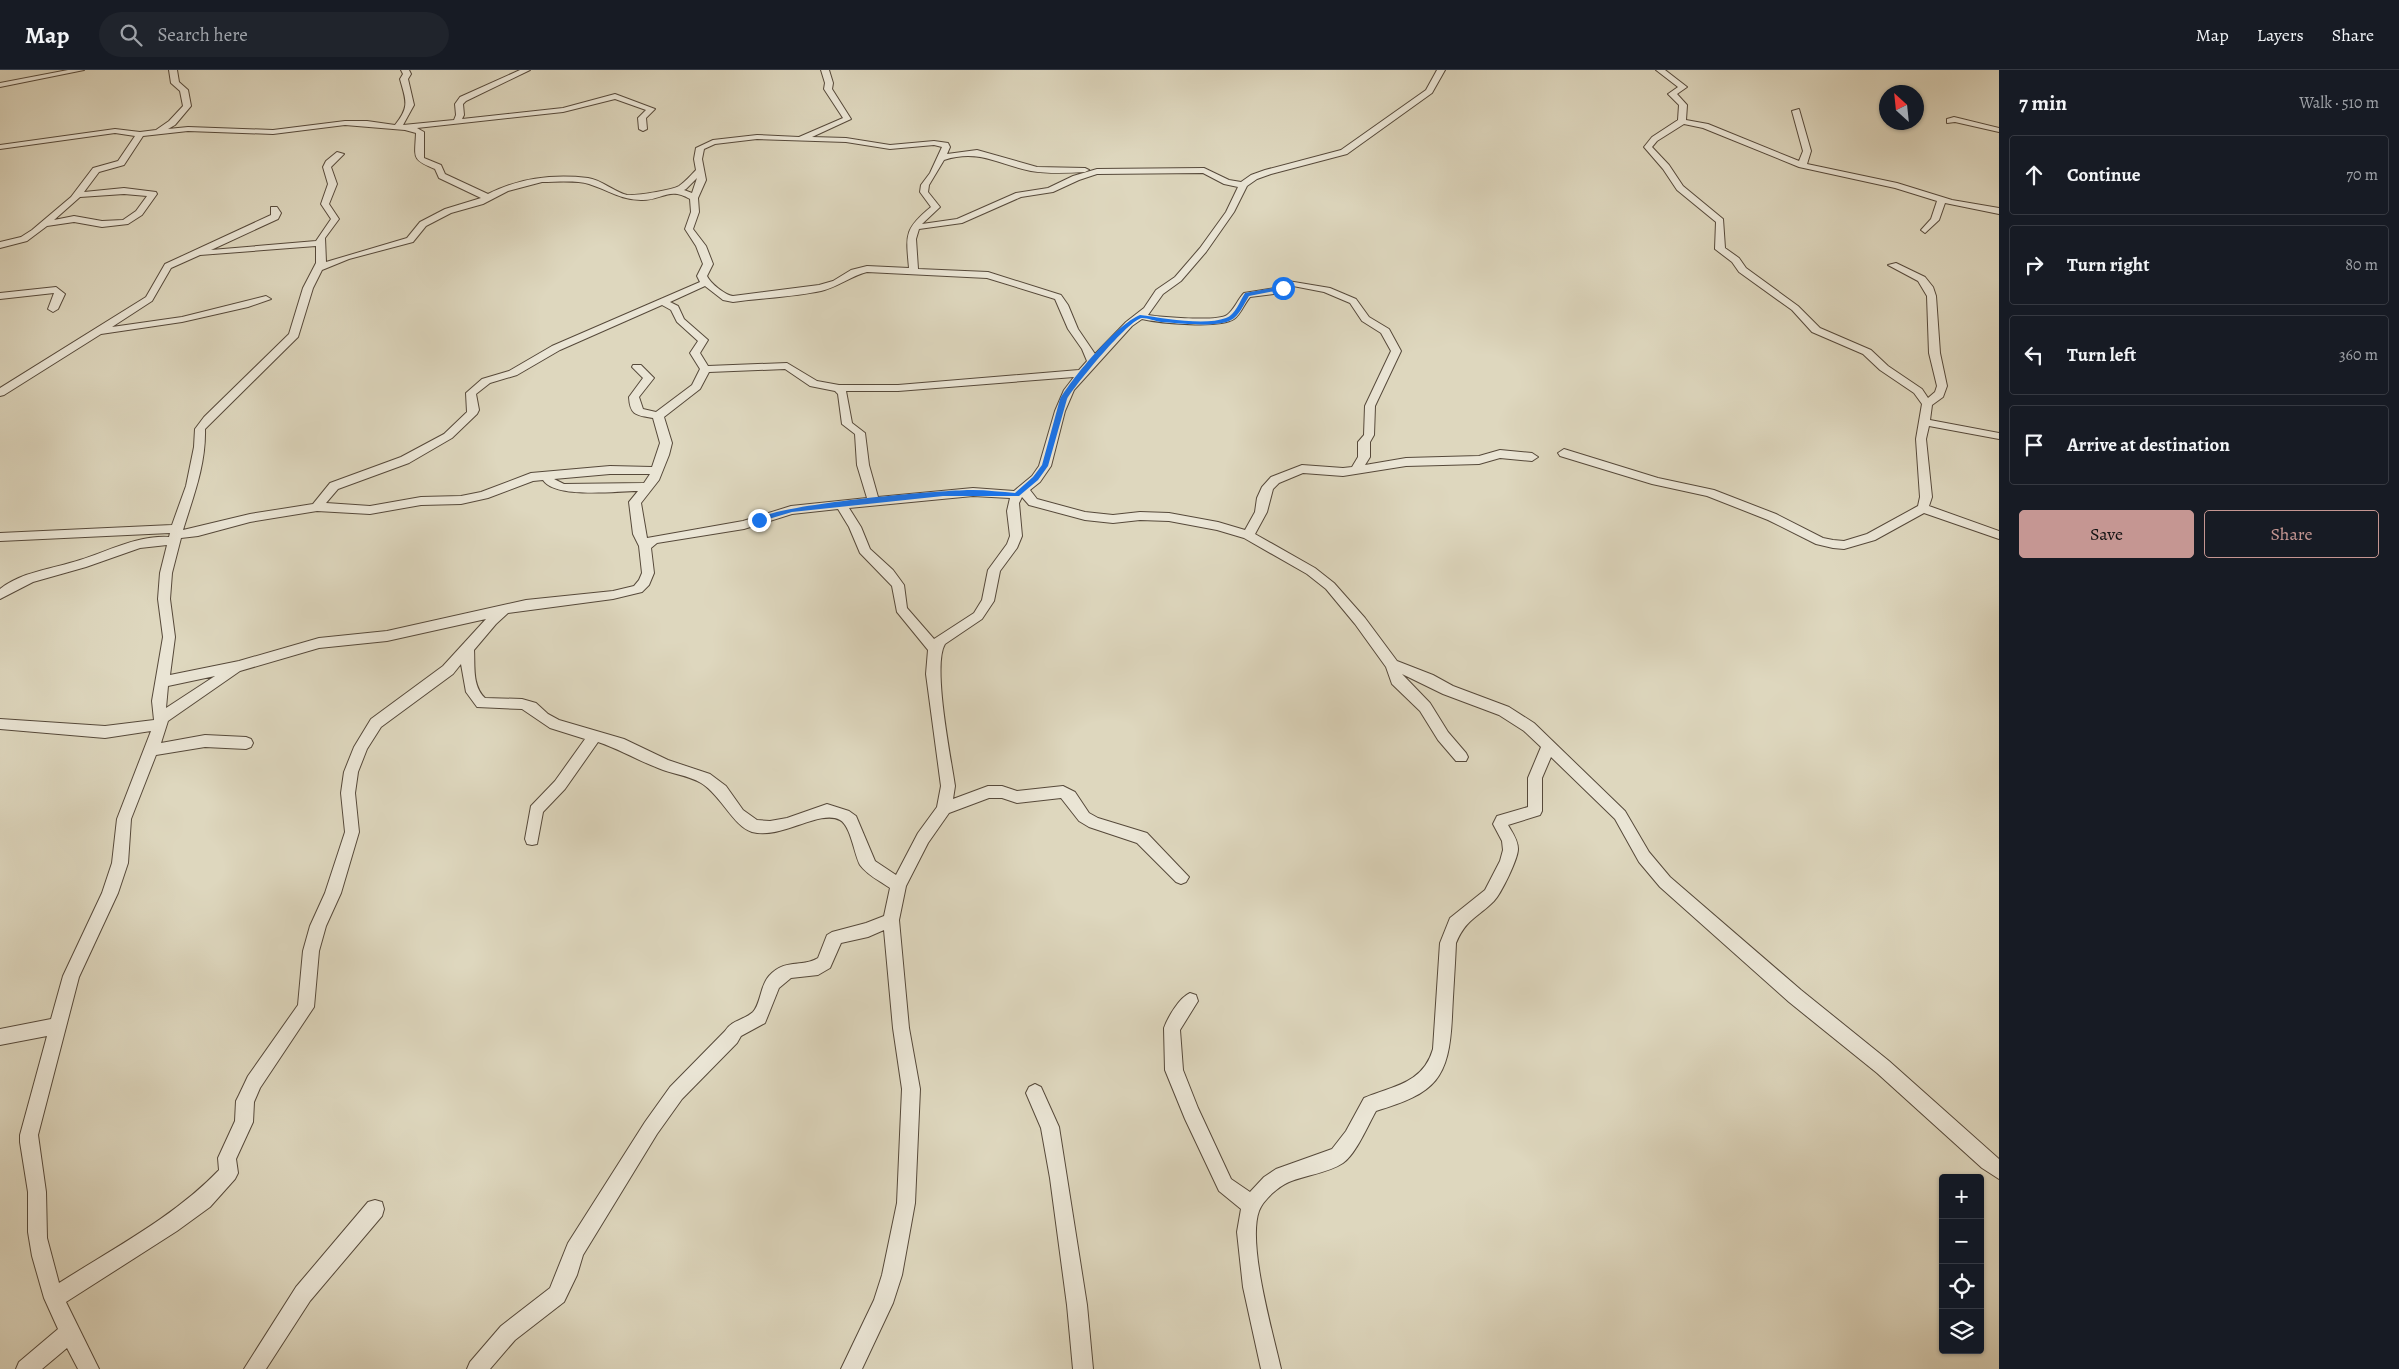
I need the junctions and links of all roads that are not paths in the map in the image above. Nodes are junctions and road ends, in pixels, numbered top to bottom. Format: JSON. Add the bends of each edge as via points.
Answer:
{"nodes":[{"id":1,"x":80,"y":70,"type":"edge"},
{"id":2,"x":173,"y":70,"type":"edge"},
{"id":3,"x":405,"y":70,"type":"edge"},
{"id":4,"x":526,"y":70,"type":"edge"},
{"id":5,"x":825,"y":70,"type":"edge"},
{"id":6,"x":1441,"y":70,"type":"edge"},
{"id":7,"x":1660,"y":70,"type":"edge"},
{"id":8,"x":0,"y":85,"type":"edge"},
{"id":9,"x":1796,"y":111,"type":"dead end"},
{"id":10,"x":1682,"y":121,"type":"junction"},
{"id":11,"x":1950,"y":121,"type":"dead end"},
{"id":12,"x":456,"y":122,"type":"junction"},
{"id":13,"x":400,"y":127,"type":"junction"},
{"id":14,"x":643,"y":129,"type":"dead end"},
{"id":15,"x":1999,"y":130,"type":"edge"},
{"id":16,"x":158,"y":131,"type":"junction"},
{"id":17,"x":140,"y":134,"type":"junction"},
{"id":18,"x":800,"y":139,"type":"junction"},
{"id":19,"x":0,"y":146,"type":"edge"},
{"id":20,"x":340,"y":154,"type":"dead end"},
{"id":21,"x":939,"y":159,"type":"junction"},
{"id":22,"x":1802,"y":165,"type":"junction"},
{"id":23,"x":701,"y":170,"type":"junction"},
{"id":24,"x":1097,"y":172,"type":"junction"},
{"id":25,"x":1243,"y":184,"type":"junction"},
{"id":26,"x":673,"y":191,"type":"junction"},
{"id":27,"x":78,"y":195,"type":"junction"},
{"id":28,"x":488,"y":198,"type":"junction"},
{"id":29,"x":694,"y":198,"type":"junction"},
{"id":30,"x":1942,"y":200,"type":"junction"},
{"id":31,"x":274,"y":209,"type":"dead end"},
{"id":32,"x":1999,"y":211,"type":"edge"},
{"id":33,"x":46,"y":224,"type":"junction"},
{"id":34,"x":916,"y":227,"type":"junction"},
{"id":35,"x":1925,"y":230,"type":"dead end"},
{"id":36,"x":320,"y":243,"type":"junction"},
{"id":37,"x":0,"y":245,"type":"edge"},
{"id":38,"x":195,"y":253,"type":"junction"},
{"id":39,"x":1894,"y":265,"type":"dead end"},
{"id":40,"x":318,"y":268,"type":"junction"},
{"id":41,"x":914,"y":271,"type":"junction"},
{"id":42,"x":706,"y":284,"type":"junction"},
{"id":43,"x":0,"y":296,"type":"edge"},
{"id":44,"x":266,"y":299,"type":"dead end"},
{"id":45,"x":663,"y":302,"type":"junction"},
{"id":46,"x":53,"y":309,"type":"dead end"},
{"id":47,"x":1140,"y":316,"type":"junction"},
{"id":48,"x":96,"y":332,"type":"junction"},
{"id":49,"x":1093,"y":363,"type":"junction"},
{"id":50,"x":637,"y":367,"type":"dead end"},
{"id":51,"x":704,"y":369,"type":"junction"},
{"id":52,"x":1082,"y":372,"type":"junction"},
{"id":53,"x":839,"y":388,"type":"junction"},
{"id":54,"x":0,"y":393,"type":"edge"},
{"id":55,"x":1927,"y":404,"type":"junction"},
{"id":56,"x":658,"y":416,"type":"junction"},
{"id":57,"x":1924,"y":422,"type":"junction"},
{"id":58,"x":1999,"y":436,"type":"edge"},
{"id":59,"x":1564,"y":453,"type":"dead end"},
{"id":60,"x":1532,"y":457,"type":"dead end"},
{"id":61,"x":657,"y":470,"type":"junction"},
{"id":62,"x":1356,"y":470,"type":"junction"},
{"id":63,"x":546,"y":475,"type":"junction"},
{"id":64,"x":648,"y":487,"type":"junction"},
{"id":65,"x":1020,"y":493,"type":"junction"},
{"id":66,"x":874,"y":503,"type":"junction"},
{"id":67,"x":842,"y":505,"type":"junction"},
{"id":68,"x":317,"y":507,"type":"junction"},
{"id":69,"x":1923,"y":508,"type":"junction"},
{"id":70,"x":176,"y":535,"type":"junction"},
{"id":71,"x":1248,"y":535,"type":"junction"},
{"id":72,"x":1999,"y":535,"type":"edge"},
{"id":73,"x":0,"y":536,"type":"edge"},
{"id":74,"x":645,"y":546,"type":"junction"},
{"id":75,"x":0,"y":595,"type":"edge"},
{"id":76,"x":506,"y":610,"type":"junction"},
{"id":77,"x":467,"y":649,"type":"junction"},
{"id":78,"x":935,"y":649,"type":"junction"},
{"id":79,"x":1392,"y":665,"type":"junction"},
{"id":80,"x":239,"y":666,"type":"junction"},
{"id":81,"x":161,"y":682,"type":"junction"},
{"id":82,"x":161,"y":721,"type":"junction"},
{"id":83,"x":0,"y":724,"type":"edge"},
{"id":84,"x":595,"y":736,"type":"junction"},
{"id":85,"x":246,"y":743,"type":"dead end"},
{"id":86,"x":1549,"y":745,"type":"junction"},
{"id":87,"x":151,"y":750,"type":"junction"},
{"id":88,"x":1461,"y":757,"type":"dead end"},
{"id":89,"x":944,"y":810,"type":"junction"},
{"id":90,"x":532,"y":839,"type":"dead end"},
{"id":91,"x":1180,"y":877,"type":"dead end"},
{"id":92,"x":899,"y":885,"type":"junction"},
{"id":93,"x":891,"y":920,"type":"junction"},
{"id":94,"x":1190,"y":1001,"type":"dead end"},
{"id":95,"x":56,"y":1026,"type":"junction"},
{"id":96,"x":0,"y":1037,"type":"edge"},
{"id":97,"x":1035,"y":1093,"type":"dead end"},
{"id":98,"x":1999,"y":1170,"type":"edge"},
{"id":99,"x":1251,"y":1205,"type":"junction"},
{"id":100,"x":375,"y":1209,"type":"dead end"},
{"id":101,"x":54,"y":1298,"type":"junction"},
{"id":102,"x":69,"y":1333,"type":"junction"},
{"id":103,"x":26,"y":1369,"type":"edge"},
{"id":104,"x":89,"y":1369,"type":"edge"},
{"id":105,"x":254,"y":1369,"type":"edge"},
{"id":106,"x":477,"y":1369,"type":"edge"},
{"id":107,"x":851,"y":1369,"type":"edge"},
{"id":108,"x":1083,"y":1369,"type":"edge"},
{"id":109,"x":1272,"y":1369,"type":"edge"}],
"edges":[{"from":1,"to":8,"type":"street"},
{"from":2,"to":16,"type":"street","via":[[174,82],[184,90],[187,106],[172,123]]},
{"from":3,"to":13,"type":"street","via":[[404,79],[411,103]]},
{"from":4,"to":12,"type":"street","via":[[463,99]]},
{"from":5,"to":18,"type":"street","via":[[828,89],[846,119]]},
{"from":6,"to":25,"type":"street","via":[[1429,91],[1344,152],[1254,176]]},
{"from":7,"to":10,"type":"street","via":[[1683,86],[1672,94],[1683,105]]},
{"from":9,"to":22,"type":"street","via":[[1807,151]]},
{"from":10,"to":22,"type":"street","via":[[1705,126]]},
{"from":10,"to":55,"type":"street","via":[[1654,139],[1648,147],[1680,188],[1720,221],[1720,249],[1736,260],[1742,270],[1795,308],[1816,330],[1868,352],[1884,368],[1912,386]]},
{"from":11,"to":15,"type":"street","via":[[1954,119]]},
{"from":12,"to":13,"type":"street"},
{"from":12,"to":14,"type":"street","via":[[571,109],[615,96],[651,110],[642,118]]},
{"from":13,"to":16,"type":"street","via":[[357,123],[274,132]]},
{"from":13,"to":28,"type":"street","via":[[420,132],[421,160],[438,167],[442,176]]},
{"from":16,"to":17,"type":"street"},
{"from":17,"to":19,"type":"street","via":[[115,131]]},
{"from":17,"to":27,"type":"street","via":[[121,163],[96,170]]},
{"from":18,"to":21,"type":"street","via":[[846,140],[890,147],[937,143],[946,146]]},
{"from":18,"to":23,"type":"street","via":[[757,137],[706,144],[698,152]]},
{"from":20,"to":36,"type":"street","via":[[327,168],[334,187],[325,204],[335,219]]},
{"from":21,"to":24,"type":"street","via":[[969,151],[1040,170]]},
{"from":21,"to":34,"type":"street","via":[[924,192],[936,207]]},
{"from":22,"to":30,"type":"street","via":[[1897,186]]},
{"from":23,"to":26,"type":"street","via":[[683,187]]},
{"from":23,"to":29,"type":"street","via":[[700,188]]},
{"from":24,"to":25,"type":"street","via":[[1204,170],[1228,182]]},
{"from":24,"to":34,"type":"street","via":[[1050,190],[1019,195],[959,220]]},
{"from":25,"to":47,"type":"street","via":[[1230,212],[1204,250],[1178,280],[1159,292],[1148,310]]},
{"from":26,"to":28,"type":"street","via":[[644,198],[626,197],[589,181],[550,178],[505,189]]},
{"from":26,"to":29,"type":"street","via":[[684,192]]},
{"from":27,"to":33,"type":"street"},
{"from":27,"to":33,"type":"street","via":[[124,191],[153,194],[139,213],[125,222],[102,224],[74,219]]},
{"from":28,"to":40,"type":"street","via":[[448,211],[422,224],[410,240]]},
{"from":29,"to":42,"type":"street","via":[[695,212],[689,229],[708,264],[702,276]]},
{"from":30,"to":32,"type":"street"},
{"from":30,"to":35,"type":"street","via":[[1935,220]]},
{"from":31,"to":38,"type":"street","via":[[275,217]]},
{"from":33,"to":37,"type":"street","via":[[24,239]]},
{"from":34,"to":41,"type":"street","via":[[911,239]]},
{"from":36,"to":38,"type":"street"},
{"from":36,"to":40,"type":"street","via":[[321,263]]},
{"from":38,"to":48,"type":"street","via":[[164,270],[156,292],[149,300]]},
{"from":39,"to":55,"type":"street","via":[[1911,270],[1932,292],[1934,348],[1942,392]]},
{"from":40,"to":70,"type":"street","via":[[308,288],[294,336],[200,430],[192,486]]},
{"from":41,"to":42,"type":"street","via":[[860,270],[820,288],[733,299],[726,298],[719,290]]},
{"from":41,"to":49,"type":"street","via":[[988,275],[1055,295],[1063,303]]},
{"from":42,"to":45,"type":"street"},
{"from":43,"to":46,"type":"street","via":[[56,290],[60,294]]},
{"from":44,"to":48,"type":"street","via":[[155,325]]},
{"from":45,"to":51,"type":"street","via":[[675,308],[680,320],[703,340],[695,353]]},
{"from":45,"to":68,"type":"street","via":[[556,348],[513,373],[478,385],[471,393],[472,414],[448,436],[399,464],[334,486]]},
{"from":47,"to":49,"type":"street"},
{"from":47,"to":62,"type":"street","via":[[1207,322],[1228,319],[1247,295],[1278,291],[1291,283],[1313,286],[1353,301],[1365,319],[1385,331],[1396,351],[1370,406],[1369,435],[1364,442],[1364,456]]},
{"from":48,"to":54,"type":"street"},
{"from":49,"to":52,"type":"street"},
{"from":50,"to":56,"type":"street","via":[[649,378],[634,397],[635,408]]},
{"from":51,"to":53,"type":"street","via":[[787,366],[814,384]]},
{"from":51,"to":56,"type":"street","via":[[696,387]]},
{"from":52,"to":53,"type":"street","via":[[898,388]]},
{"from":52,"to":65,"type":"street","via":[[1064,399],[1045,466]]},
{"from":53,"to":66,"type":"street","via":[[843,394],[847,424],[860,433],[863,465]]},
{"from":55,"to":57,"type":"street"},
{"from":56,"to":61,"type":"street","via":[[666,443]]},
{"from":57,"to":58,"type":"street"},
{"from":57,"to":69,"type":"street","via":[[1921,439],[1926,497]]},
{"from":59,"to":69,"type":"street","via":[[1656,481],[1710,492],[1833,544],[1844,545],[1871,538]]},
{"from":60,"to":62,"type":"street","via":[[1500,454],[1479,460],[1406,462]]},
{"from":61,"to":63,"type":"street"},
{"from":61,"to":64,"type":"street"},
{"from":62,"to":71,"type":"street","via":[[1328,472],[1302,469],[1275,480],[1268,487],[1261,512]]},
{"from":63,"to":64,"type":"street","via":[[555,486],[569,488]]},
{"from":63,"to":68,"type":"street","via":[[461,500],[421,501],[370,510]]},
{"from":64,"to":74,"type":"street","via":[[638,495],[634,509]]},
{"from":65,"to":66,"type":"street","via":[[943,494]]},
{"from":65,"to":71,"type":"street","via":[[1033,502],[1085,516],[1113,519],[1169,517]]},
{"from":65,"to":78,"type":"street","via":[[1013,503],[1016,536],[994,570],[988,600],[978,616],[940,641]]},
{"from":66,"to":67,"type":"street"},
{"from":67,"to":74,"type":"street","via":[[791,510],[744,525],[652,540]]},
{"from":67,"to":78,"type":"street","via":[[864,550],[898,585],[901,609]]},
{"from":68,"to":70,"type":"street"},
{"from":69,"to":72,"type":"street"},
{"from":70,"to":73,"type":"street","via":[[53,532]]},
{"from":70,"to":75,"type":"street","via":[[38,575]]},
{"from":70,"to":81,"type":"street","via":[[165,582],[169,637]]},
{"from":71,"to":79,"type":"street","via":[[1311,571],[1330,586]]},
{"from":74,"to":76,"type":"street","via":[[648,573],[638,589]]},
{"from":76,"to":77,"type":"street","via":[[491,621]]},
{"from":76,"to":80,"type":"street","via":[[387,636],[303,646]]},
{"from":77,"to":84,"type":"street","via":[[469,681],[482,703],[522,704],[555,724]]},
{"from":77,"to":101,"type":"street","via":[[448,670],[376,723],[361,747],[351,772],[348,793],[352,832],[311,951],[306,1007],[254,1082],[245,1101],[244,1122],[227,1158],[229,1173],[203,1200],[177,1219]]},
{"from":78,"to":89,"type":"street","via":[[933,674],[948,768]]},
{"from":79,"to":86,"type":"street","via":[[1504,711]]},
{"from":79,"to":88,"type":"street","via":[[1397,680],[1425,707]]},
{"from":80,"to":81,"type":"street"},
{"from":80,"to":82,"type":"street"},
{"from":81,"to":82,"type":"street"},
{"from":82,"to":83,"type":"street","via":[[105,732]]},
{"from":82,"to":87,"type":"street"},
{"from":84,"to":90,"type":"street","via":[[560,786],[536,810]]},
{"from":84,"to":92,"type":"street","via":[[705,778],[721,790],[738,814],[754,826],[787,824],[827,810],[844,815],[851,820],[870,866]]},
{"from":85,"to":87,"type":"street","via":[[205,741]]},
{"from":86,"to":98,"type":"street","via":[[1620,815],[1644,856],[1690,906],[1883,1067]]},
{"from":86,"to":99,"type":"street","via":[[1534,778],[1534,811],[1502,820],[1500,824],[1511,850],[1507,862],[1490,895],[1456,923],[1451,936],[1445,969],[1442,1049],[1434,1069],[1404,1094],[1370,1104],[1338,1156],[1282,1175],[1270,1183]]},
{"from":87,"to":95,"type":"street","via":[[124,819],[120,862],[110,893],[71,976]]},
{"from":89,"to":91,"type":"street","via":[[988,792],[1017,797],[1063,792],[1070,796],[1084,817],[1094,823],[1142,838]]},
{"from":89,"to":92,"type":"street","via":[[923,838]]},
{"from":92,"to":93,"type":"street"},
{"from":93,"to":106,"type":"street","via":[[838,937],[833,940],[824,963],[818,967],[788,971],[773,983],[759,1017],[734,1030],[661,1114],[575,1250],[557,1295],[508,1333]]},
{"from":93,"to":107,"type":"street","via":[[901,1028],[911,1088],[906,1203],[892,1276],[883,1303]]},
{"from":94,"to":99,"type":"street","via":[[1172,1028],[1174,1070],[1225,1185]]},
{"from":95,"to":96,"type":"street"},
{"from":95,"to":101,"type":"street","via":[[29,1135],[37,1192],[38,1235],[44,1270]]},
{"from":97,"to":108,"type":"street","via":[[1050,1127],[1059,1178],[1078,1305]]},
{"from":99,"to":109,"type":"street","via":[[1246,1232],[1253,1287]]},
{"from":100,"to":105,"type":"street","via":[[303,1294]]},
{"from":101,"to":102,"type":"street"},
{"from":102,"to":103,"type":"street"},
{"from":102,"to":104,"type":"street"}]}
